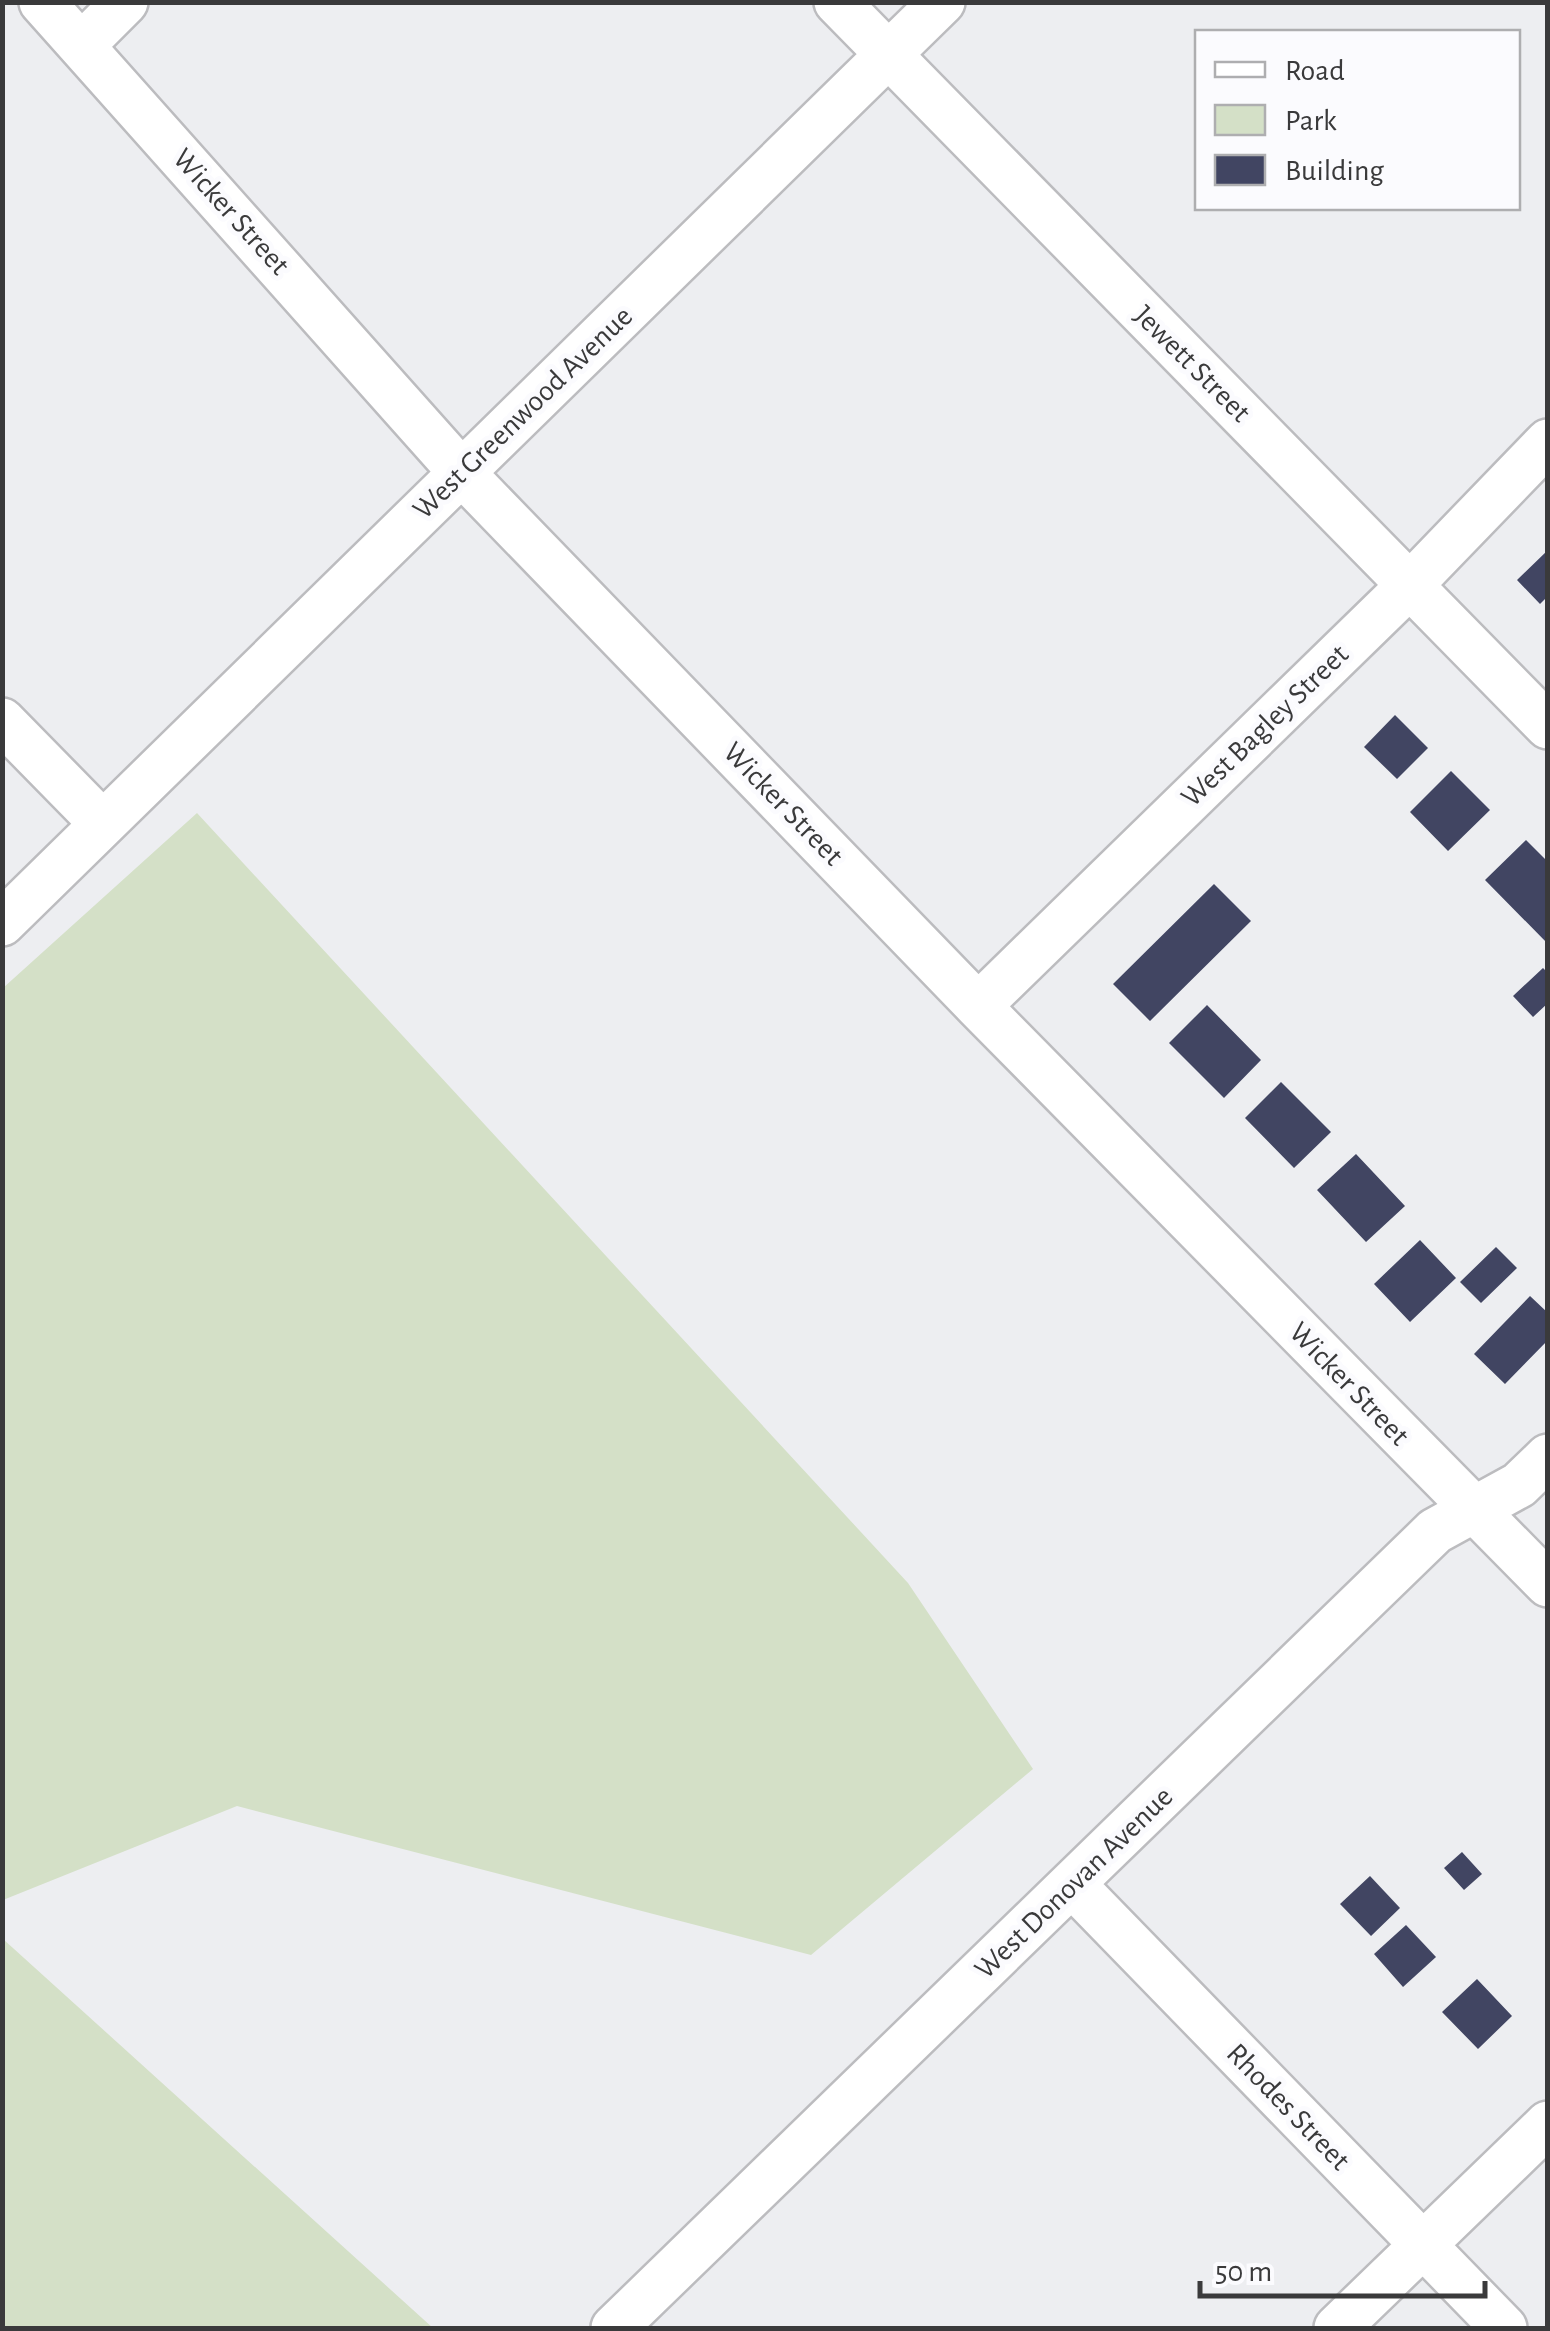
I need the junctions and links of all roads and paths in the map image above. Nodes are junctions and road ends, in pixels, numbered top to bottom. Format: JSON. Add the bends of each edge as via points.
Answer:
{"nodes":[{"id":1,"x":42,"y":2,"type":"edge"},
{"id":2,"x":126,"y":2,"type":"edge"},
{"id":3,"x":837,"y":2,"type":"edge"},
{"id":4,"x":942,"y":2,"type":"edge"},
{"id":5,"x":82,"y":44,"type":"junction"},
{"id":6,"x":889,"y":55,"type":"junction"},
{"id":7,"x":1548,"y":442,"type":"edge"},
{"id":8,"x":462,"y":473,"type":"junction"},
{"id":9,"x":1410,"y":585,"type":"junction"},
{"id":10,"x":2,"y":721,"type":"edge"},
{"id":11,"x":1548,"y":726,"type":"edge"},
{"id":12,"x":103,"y":824,"type":"junction"},
{"id":13,"x":2,"y":923,"type":"edge"},
{"id":14,"x":978,"y":1006,"type":"junction"},
{"id":15,"x":1548,"y":1457,"type":"edge"},
{"id":16,"x":1471,"y":1508,"type":"junction"},
{"id":17,"x":1548,"y":1584,"type":"edge"},
{"id":18,"x":1073,"y":1885,"type":"junction"},
{"id":19,"x":1548,"y":2124,"type":"edge"},
{"id":20,"x":1422,"y":2246,"type":"junction"},
{"id":21,"x":614,"y":2328,"type":"edge"},
{"id":22,"x":1337,"y":2328,"type":"edge"},
{"id":23,"x":1504,"y":2328,"type":"edge"}],
"edges":[{"from":1,"to":5,"type":"street","name":"Wicker Street"},
{"from":2,"to":5,"type":"street"},
{"from":3,"to":6,"type":"street","name":"Jewett Street"},
{"from":4,"to":6,"type":"street","name":"West Greenwood Avenue"},
{"from":5,"to":8,"type":"street","name":"Wicker Street"},
{"from":6,"to":8,"type":"street","name":"West Greenwood Avenue"},
{"from":6,"to":9,"type":"street","name":"Jewett Street"},
{"from":7,"to":9,"type":"street","name":"West Bagley Street"},
{"from":8,"to":12,"type":"street","name":"West Greenwood Avenue"},
{"from":8,"to":14,"type":"street","name":"Wicker Street"},
{"from":9,"to":11,"type":"street","name":"Jewett Street"},
{"from":9,"to":14,"type":"street","name":"West Bagley Street"},
{"from":10,"to":12,"type":"street"},
{"from":12,"to":13,"type":"street","name":"West Greenwood Avenue"},
{"from":14,"to":16,"type":"street","name":"Wicker Street"},
{"from":15,"to":16,"type":"street","name":"West Donovan Avenue","via":[[1519,1484]]},
{"from":16,"to":17,"type":"street","name":"Wicker Street"},
{"from":16,"to":18,"type":"street","name":"West Donovan Avenue","via":[[1436,1530]]},
{"from":18,"to":20,"type":"street","name":"Rhodes Street"},
{"from":18,"to":21,"type":"street","name":"West Donovan Avenue"},
{"from":19,"to":20,"type":"street"},
{"from":20,"to":22,"type":"street"},
{"from":20,"to":23,"type":"street","name":"Rhodes Street"}]}
